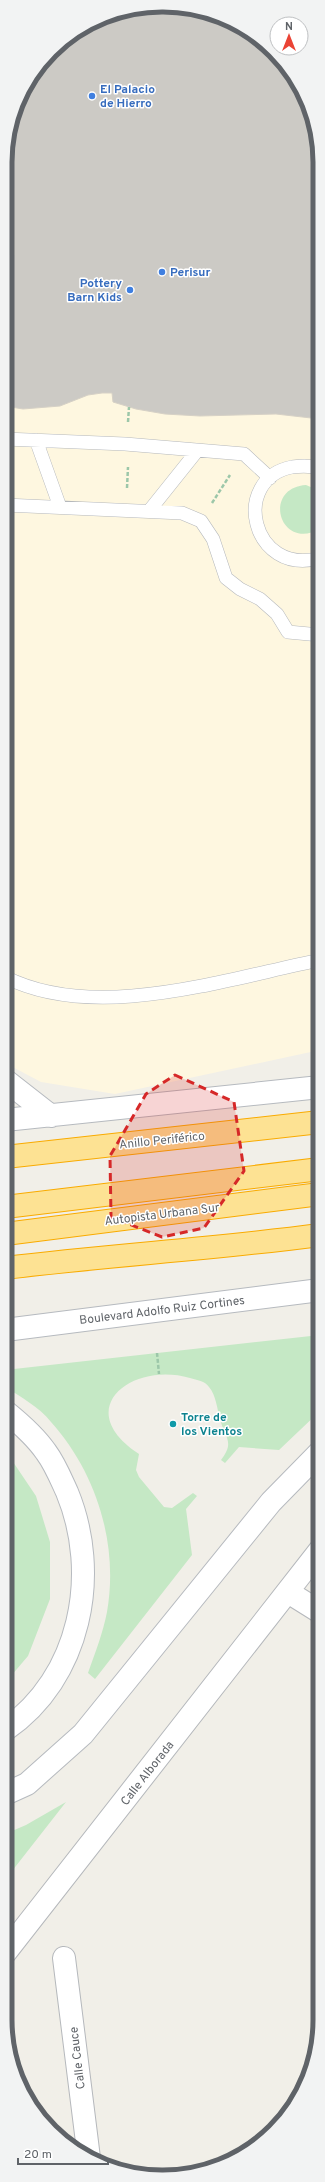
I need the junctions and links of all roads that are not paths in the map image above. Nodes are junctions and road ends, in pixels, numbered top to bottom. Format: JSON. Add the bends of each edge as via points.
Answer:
{"nodes":[{"id":1,"x":12,"y":439,"type":"edge"},
{"id":2,"x":36,"y":440,"type":"junction"},
{"id":3,"x":197,"y":451,"type":"junction"},
{"id":4,"x":313,"y":468,"type":"edge"},
{"id":5,"x":270,"y":478,"type":"junction"},
{"id":6,"x":12,"y":505,"type":"edge"},
{"id":7,"x":60,"y":507,"type":"junction"},
{"id":8,"x":149,"y":511,"type":"junction"},
{"id":9,"x":313,"y":560,"type":"edge"},
{"id":10,"x":313,"y":634,"type":"edge"},
{"id":11,"x":313,"y":961,"type":"edge"},
{"id":12,"x":12,"y":980,"type":"edge"},
{"id":13,"x":12,"y":1085,"type":"edge"},
{"id":14,"x":313,"y":1088,"type":"edge"},
{"id":15,"x":51,"y":1116,"type":"junction"},
{"id":16,"x":12,"y":1119,"type":"edge"},
{"id":17,"x":313,"y":1123,"type":"edge"},
{"id":18,"x":12,"y":1156,"type":"edge"},
{"id":19,"x":313,"y":1170,"type":"edge"},
{"id":20,"x":313,"y":1195,"type":"edge"},
{"id":21,"x":12,"y":1206,"type":"edge"},
{"id":22,"x":12,"y":1233,"type":"edge"},
{"id":23,"x":313,"y":1236,"type":"edge"},
{"id":24,"x":12,"y":1267,"type":"edge"},
{"id":25,"x":313,"y":1291,"type":"edge"},
{"id":26,"x":12,"y":1329,"type":"edge"},
{"id":27,"x":12,"y":1418,"type":"edge"},
{"id":28,"x":313,"y":1459,"type":"edge"},
{"id":29,"x":313,"y":1559,"type":"edge"},
{"id":30,"x":288,"y":1592,"type":"junction"},
{"id":31,"x":313,"y":1608,"type":"edge"},
{"id":32,"x":12,"y":1724,"type":"edge"},
{"id":33,"x":12,"y":1791,"type":"edge"},
{"id":34,"x":12,"y":1944,"type":"edge"},
{"id":35,"x":64,"y":1958,"type":"dead end"},
{"id":36,"x":88,"y":2150,"type":"edge"}],
"edges":[{"from":1,"to":2,"type":"lane"},
{"from":2,"to":3,"type":"lane","via":[[125,444]]},
{"from":2,"to":7,"type":"lane"},
{"from":3,"to":5,"type":"lane","via":[[244,454]]},
{"from":3,"to":8,"type":"lane"},
{"from":4,"to":5,"type":"lane","via":[[301,466],[285,469]]},
{"from":5,"to":9,"type":"lane","via":[[260,491],[255,505],[255,520],[259,534],[279,555],[293,560]]},
{"from":6,"to":7,"type":"lane"},
{"from":7,"to":8,"type":"lane"},
{"from":8,"to":10,"type":"lane","via":[[182,513],[201,520],[213,539],[226,578],[240,589],[260,599],[277,614],[288,632]]},
{"from":11,"to":12,"type":"lane","via":[[197,986],[130,996],[60,995],[35,990]]},
{"from":13,"to":15,"type":"main road"},
{"from":14,"to":15,"type":"main road"},
{"from":15,"to":16,"type":"main road"},
{"from":17,"to":18,"type":"highway","name":"Anillo Periférico"},
{"from":19,"to":21,"type":"highway","name":"Autopista Urbana Sur"},
{"from":20,"to":22,"type":"highway","name":"Autopista Urbana Sur"},
{"from":23,"to":24,"type":"highway"},
{"from":25,"to":26,"type":"main road","name":"Boulevard Adolfo Ruiz Cortines"},
{"from":27,"to":32,"type":"main road","via":[[47,1452],[60,1476],[71,1502],[84,1564],[83,1592],[70,1647],[46,1692]]},
{"from":28,"to":33,"type":"main road","via":[[271,1502],[83,1734],[27,1784]]},
{"from":29,"to":30,"type":"main road","name":"Calle Alborada"},
{"from":30,"to":31,"type":"main road"},
{"from":30,"to":34,"type":"main road","name":"Calle Alborada"},
{"from":35,"to":36,"type":"main road","name":"Calle Cauce"}]}
